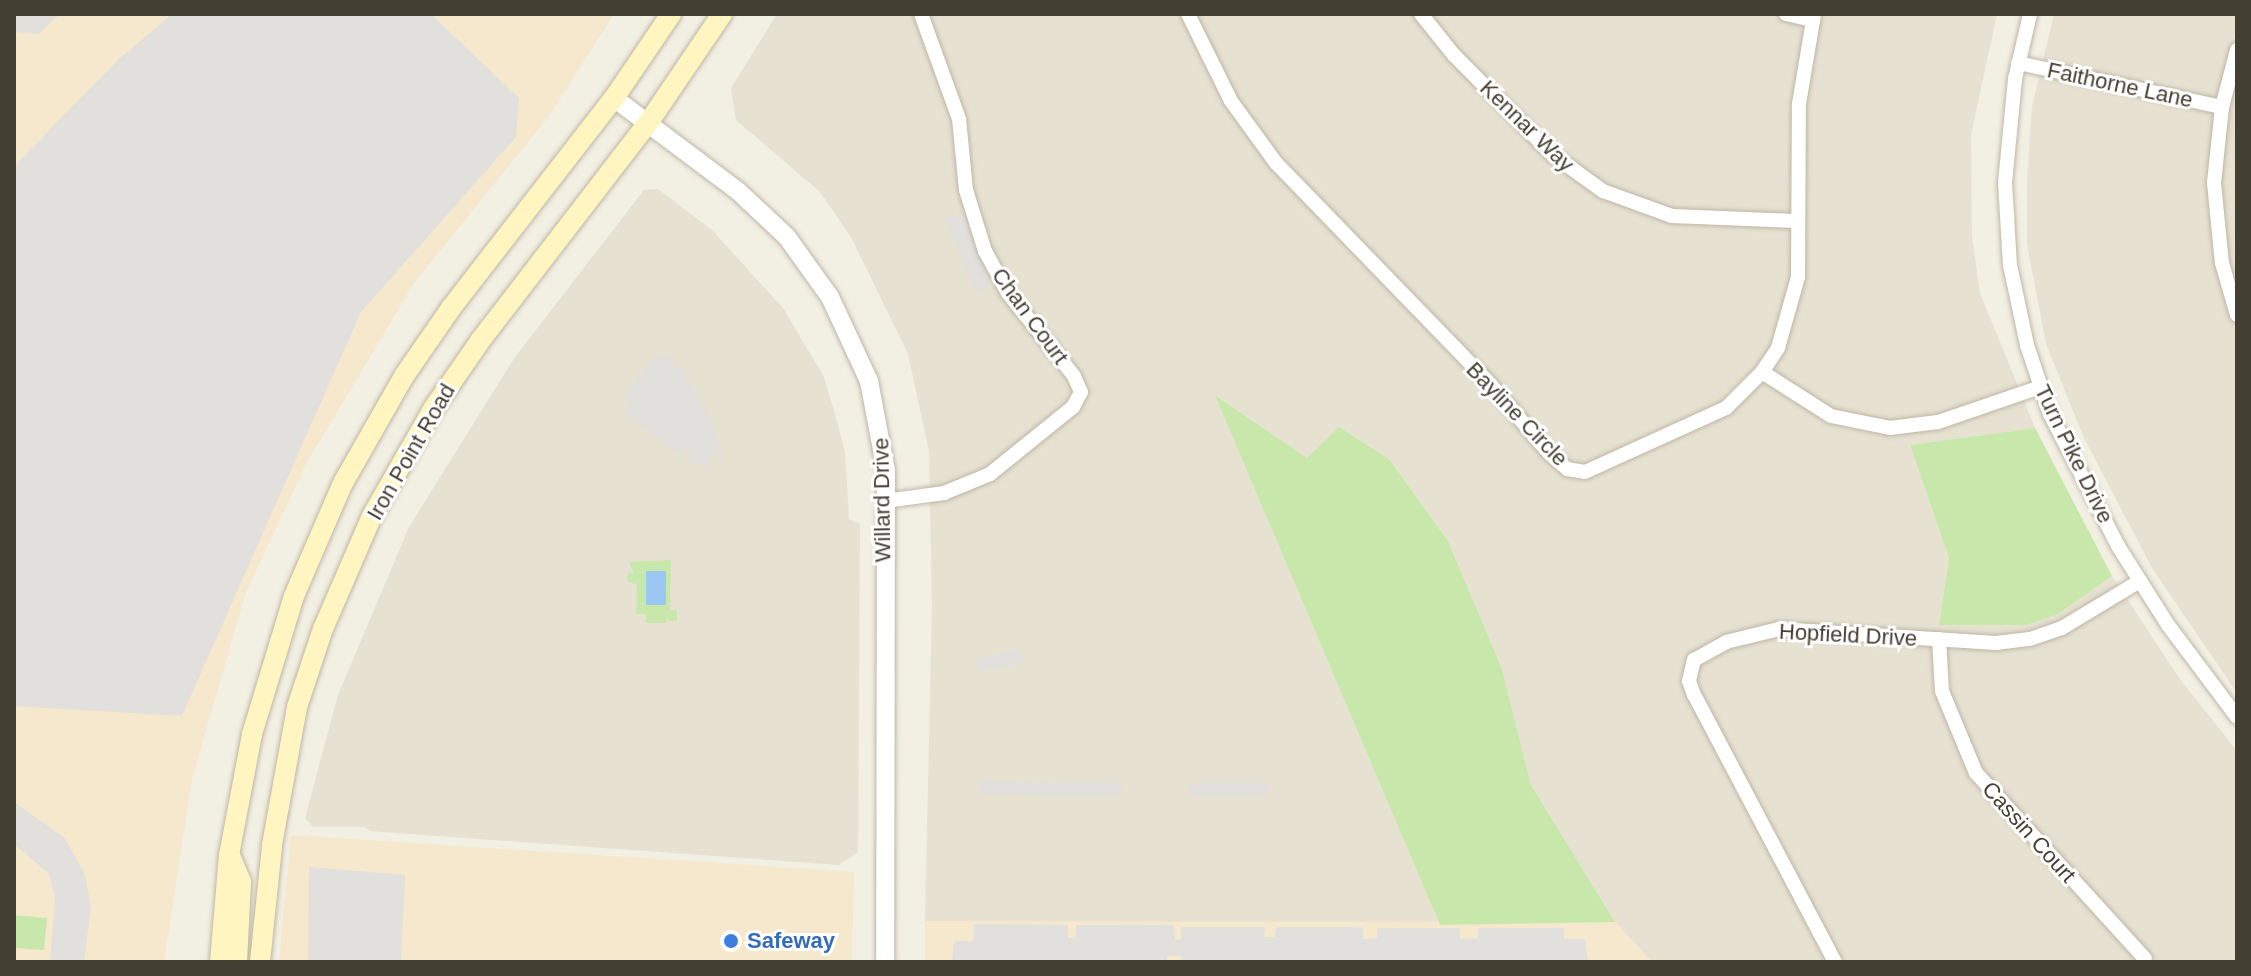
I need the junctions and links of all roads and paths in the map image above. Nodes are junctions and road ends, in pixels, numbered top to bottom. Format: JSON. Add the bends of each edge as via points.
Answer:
{"nodes":[{"id":1,"x":671,"y":14,"type":"edge"},
{"id":2,"x":722,"y":14,"type":"edge"},
{"id":3,"x":921,"y":14,"type":"edge"},
{"id":4,"x":1188,"y":14,"type":"edge"},
{"id":5,"x":1421,"y":14,"type":"edge"},
{"id":6,"x":1786,"y":14,"type":"edge"},
{"id":7,"x":2030,"y":14,"type":"edge"},
{"id":8,"x":1813,"y":17,"type":"edge"},
{"id":9,"x":2237,"y":50,"type":"edge"},
{"id":10,"x":2018,"y":63,"type":"junction"},
{"id":11,"x":614,"y":98,"type":"junction"},
{"id":12,"x":2222,"y":107,"type":"junction"},
{"id":13,"x":648,"y":123,"type":"junction"},
{"id":14,"x":1796,"y":221,"type":"junction"},
{"id":15,"x":2237,"y":315,"type":"edge"},
{"id":16,"x":1762,"y":372,"type":"junction"},
{"id":17,"x":2040,"y":387,"type":"junction"},
{"id":18,"x":885,"y":501,"type":"junction"},
{"id":19,"x":2140,"y":581,"type":"junction"},
{"id":20,"x":1939,"y":639,"type":"junction"},
{"id":21,"x":2237,"y":717,"type":"edge"},
{"id":22,"x":229,"y":855,"type":"junction"},
{"id":23,"x":2145,"y":959,"type":"dead end"},
{"id":24,"x":220,"y":962,"type":"edge"},
{"id":25,"x":237,"y":962,"type":"edge"},
{"id":26,"x":260,"y":962,"type":"edge"},
{"id":27,"x":885,"y":962,"type":"edge"},
{"id":28,"x":1835,"y":962,"type":"edge"}],
"edges":[{"from":1,"to":11,"type":"main road","name":"Iron Point Road"},
{"from":2,"to":13,"type":"main road","name":"Iron Point Road"},
{"from":3,"to":18,"type":"street","name":"Chan Court","via":[[959,119],[966,190],[985,251],[1008,293],[1081,392],[1073,407],[990,474],[944,493]]},
{"from":4,"to":16,"type":"street","name":"Bayline Circle","via":[[1231,101],[1276,163],[1567,469],[1597,469],[1705,421]]},
{"from":5,"to":14,"type":"street","name":"Kennar Way","via":[[1553,155],[1603,191],[1672,216]]},
{"from":6,"to":8,"type":"street"},
{"from":7,"to":10,"type":"street","name":"Turn Pike Drive"},
{"from":8,"to":14,"type":"street","name":"Bayline Circle","via":[[1799,104]]},
{"from":9,"to":12,"type":"street"},
{"from":10,"to":12,"type":"street","name":"Faithorne Lane"},
{"from":10,"to":17,"type":"street","name":"Turn Pike Drive","via":[[2009,120],[2006,223],[2017,305]]},
{"from":11,"to":13,"type":"street","name":"Willard Drive"},
{"from":11,"to":22,"type":"main road","name":"Iron Point Road","via":[[451,308],[404,376],[343,483],[294,596],[268,674]]},
{"from":12,"to":15,"type":"street","via":[[2216,223]]},
{"from":13,"to":18,"type":"street","name":"Willard Drive","via":[[739,192],[787,237],[817,275],[848,329],[869,381],[882,433]]},
{"from":13,"to":26,"type":"main road","name":"Iron Point Road","via":[[433,409],[346,572],[297,707],[272,845]]},
{"from":14,"to":16,"type":"street","name":"Bayline Circle","via":[[1794,301],[1778,348]]},
{"from":16,"to":17,"type":"street","via":[[1831,416],[1890,428],[1938,422]]},
{"from":17,"to":19,"type":"street","name":"Turn Pike Drive","via":[[2067,451]]},
{"from":18,"to":27,"type":"street","name":"Willard Drive"},
{"from":19,"to":20,"type":"street","name":"Hopfield Drive","via":[[2046,634],[1996,643]]},
{"from":19,"to":21,"type":"street","name":"Turn Pike Drive"},
{"from":20,"to":23,"type":"street","name":"Cassin Court","via":[[1942,691],[1976,773]]},
{"from":20,"to":28,"type":"street","name":"Hopfield Drive","via":[[1779,629],[1711,647],[1689,669],[1694,695]]},
{"from":22,"to":24,"type":"main road","name":"Iron Point Road"},
{"from":22,"to":25,"type":"main road","via":[[241,882]]}]}
